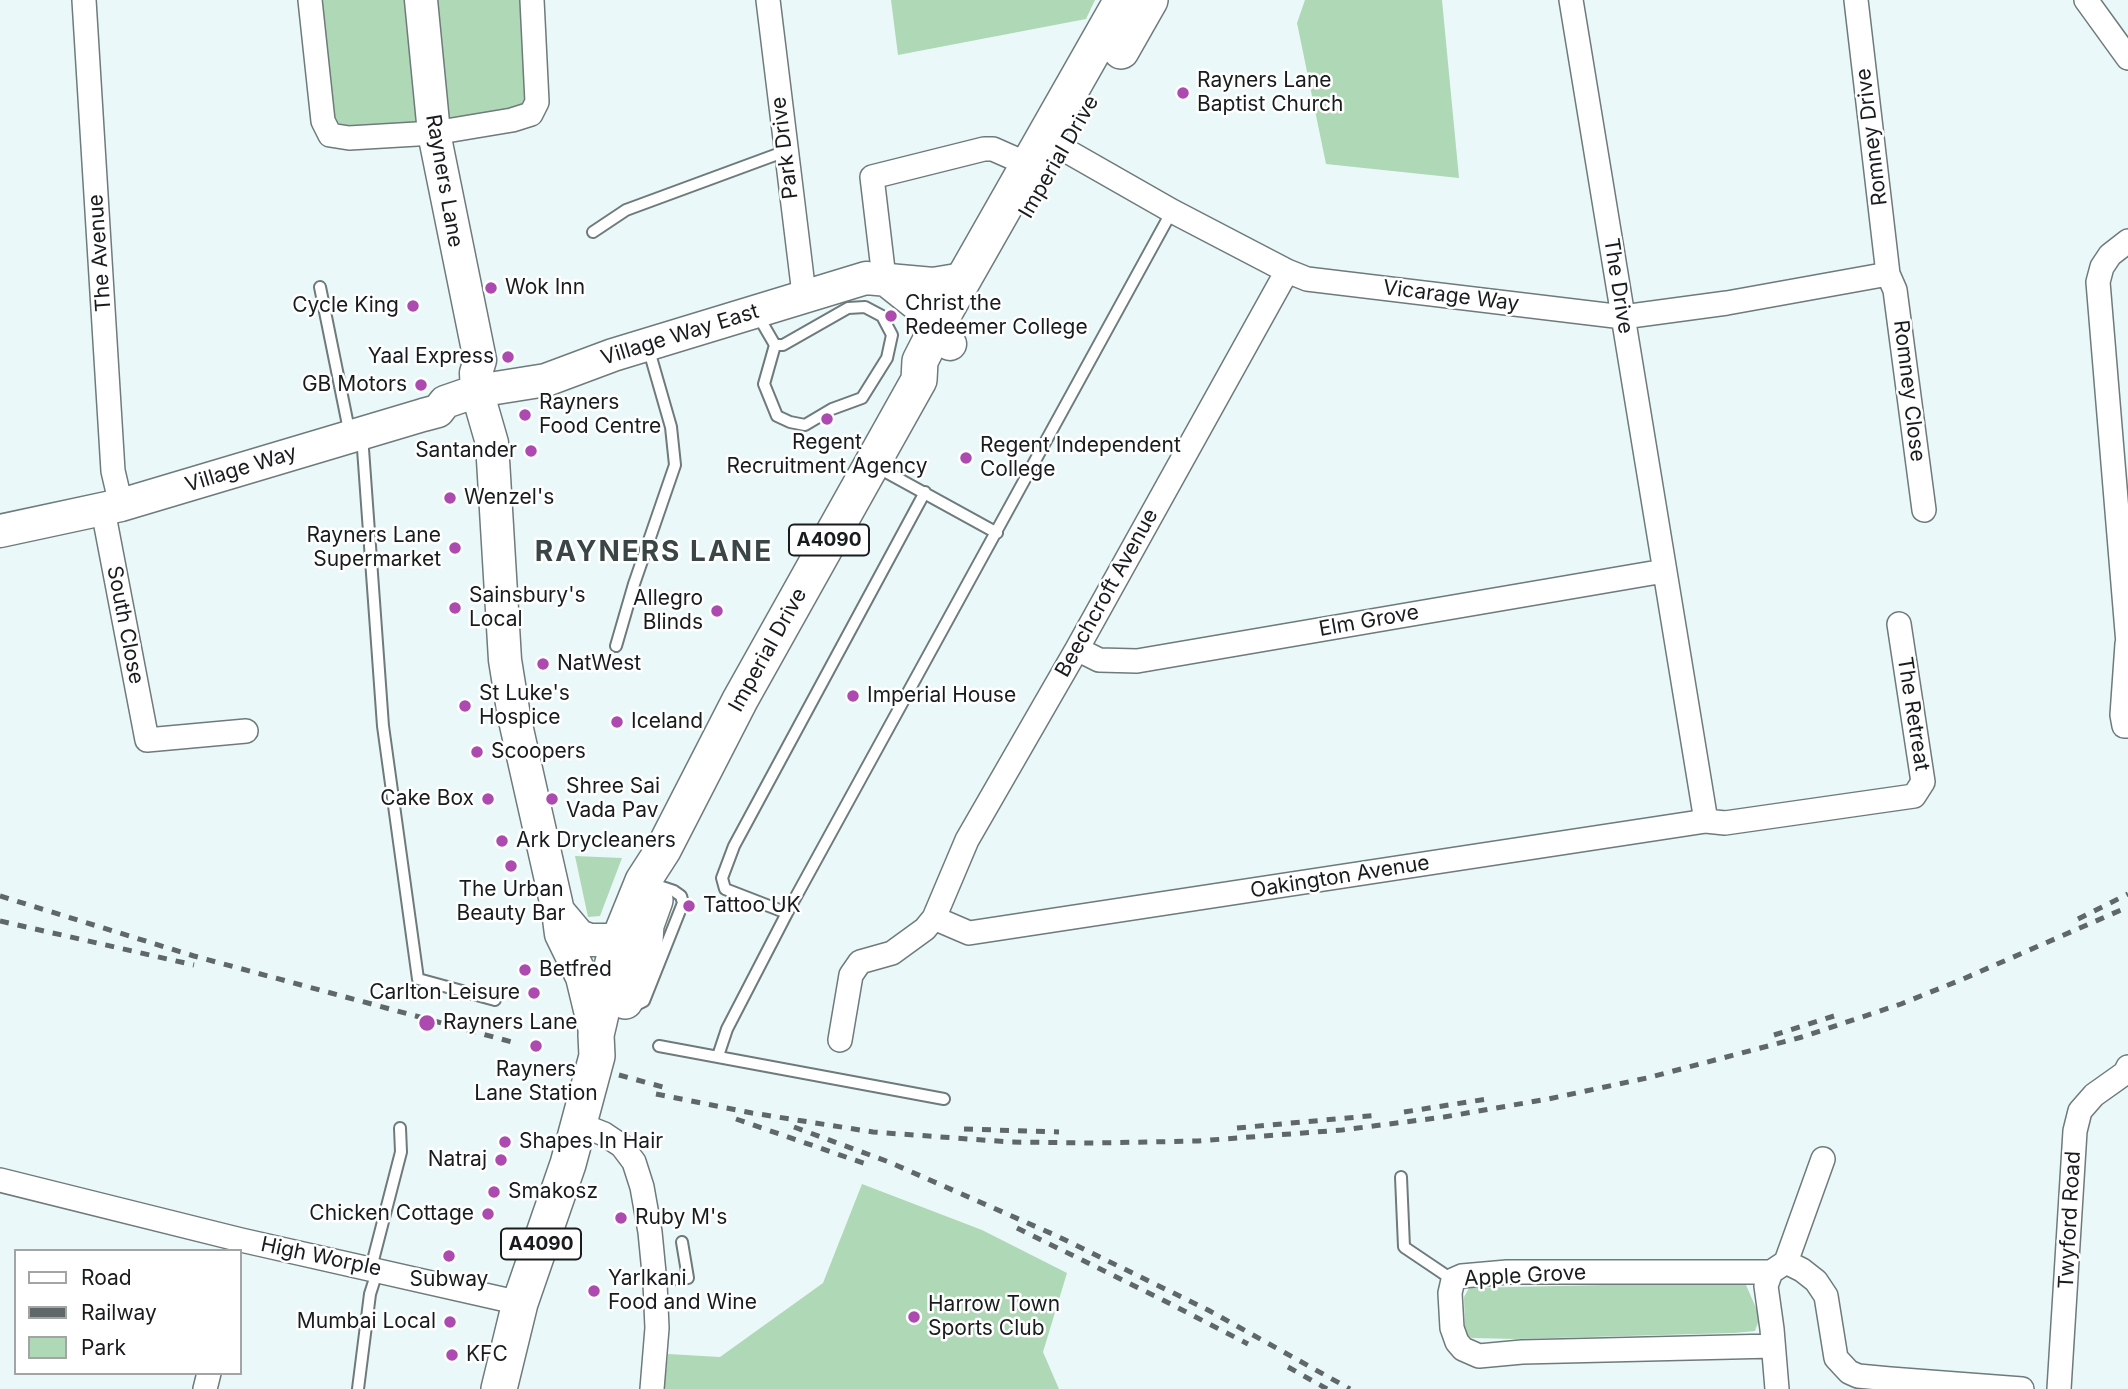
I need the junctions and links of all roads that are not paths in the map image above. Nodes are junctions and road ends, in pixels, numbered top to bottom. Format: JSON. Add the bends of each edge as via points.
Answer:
{"nodes":[{"id":1,"x":84,"y":0,"type":"edge"},
{"id":2,"x":310,"y":0,"type":"edge"},
{"id":3,"x":421,"y":0,"type":"edge"},
{"id":4,"x":532,"y":0,"type":"edge"},
{"id":5,"x":768,"y":0,"type":"edge"},
{"id":6,"x":1122,"y":0,"type":"edge"},
{"id":7,"x":1150,"y":0,"type":"edge"},
{"id":8,"x":1571,"y":0,"type":"edge"},
{"id":9,"x":1856,"y":0,"type":"edge"},
{"id":10,"x":2086,"y":0,"type":"edge"},
{"id":11,"x":2128,"y":58,"type":"edge"},
{"id":12,"x":434,"y":133,"type":"junction"},
{"id":13,"x":786,"y":151,"type":"junction"},
{"id":14,"x":1045,"y":151,"type":"junction"},
{"id":15,"x":1172,"y":211,"type":"junction"},
{"id":16,"x":593,"y":232,"type":"dead end"},
{"id":17,"x":2128,"y":241,"type":"edge"},
{"id":18,"x":1286,"y":271,"type":"junction"},
{"id":19,"x":1888,"y":274,"type":"junction"},
{"id":20,"x":884,"y":278,"type":"junction"},
{"id":21,"x":963,"y":279,"type":"junction"},
{"id":22,"x":320,"y":287,"type":"dead end"},
{"id":23,"x":806,"y":296,"type":"junction"},
{"id":24,"x":756,"y":312,"type":"junction"},
{"id":25,"x":1623,"y":317,"type":"junction"},
{"id":26,"x":945,"y":334,"type":"junction"},
{"id":27,"x":775,"y":345,"type":"junction"},
{"id":28,"x":647,"y":346,"type":"junction"},
{"id":29,"x":502,"y":387,"type":"junction"},
{"id":30,"x":438,"y":411,"type":"junction"},
{"id":31,"x":356,"y":434,"type":"junction"},
{"id":32,"x":489,"y":437,"type":"junction"},
{"id":33,"x":871,"y":464,"type":"junction"},
{"id":34,"x":925,"y":492,"type":"junction"},
{"id":35,"x":112,"y":508,"type":"junction"},
{"id":36,"x":1924,"y":510,"type":"dead end"},
{"id":37,"x":0,"y":531,"type":"edge"},
{"id":38,"x":997,"y":533,"type":"junction"},
{"id":39,"x":1664,"y":571,"type":"junction"},
{"id":40,"x":1899,"y":624,"type":"dead end"},
{"id":41,"x":2127,"y":644,"type":"edge"},
{"id":42,"x":616,"y":646,"type":"dead end"},
{"id":43,"x":1077,"y":649,"type":"junction"},
{"id":44,"x":2128,"y":726,"type":"edge"},
{"id":45,"x":246,"y":731,"type":"dead end"},
{"id":46,"x":1826,"y":810,"type":"joint"},
{"id":47,"x":1706,"y":821,"type":"junction"},
{"id":48,"x":651,"y":883,"type":"junction"},
{"id":49,"x":558,"y":911,"type":"junction"},
{"id":50,"x":787,"y":913,"type":"junction"},
{"id":51,"x":934,"y":918,"type":"junction"},
{"id":52,"x":633,"y":933,"type":"junction"},
{"id":53,"x":495,"y":1000,"type":"dead end"},
{"id":54,"x":624,"y":1003,"type":"junction"},
{"id":55,"x":840,"y":1040,"type":"dead end"},
{"id":56,"x":597,"y":1045,"type":"junction"},
{"id":57,"x":659,"y":1046,"type":"dead end"},
{"id":58,"x":718,"y":1056,"type":"junction"},
{"id":59,"x":2127,"y":1071,"type":"edge"},
{"id":60,"x":944,"y":1099,"type":"dead end"},
{"id":61,"x":579,"y":1124,"type":"junction"},
{"id":62,"x":400,"y":1128,"type":"dead end"},
{"id":63,"x":1823,"y":1159,"type":"dead end"},
{"id":64,"x":1401,"y":1177,"type":"dead end"},
{"id":65,"x":0,"y":1180,"type":"edge"},
{"id":66,"x":682,"y":1242,"type":"dead end"},
{"id":67,"x":240,"y":1245,"type":"edge"},
{"id":68,"x":1779,"y":1267,"type":"junction"},
{"id":69,"x":375,"y":1269,"type":"junction"},
{"id":70,"x":1453,"y":1280,"type":"junction"},
{"id":71,"x":655,"y":1281,"type":"junction"},
{"id":72,"x":520,"y":1303,"type":"junction"},
{"id":73,"x":1773,"y":1346,"type":"junction"},
{"id":74,"x":358,"y":1389,"type":"edge"},
{"id":75,"x":499,"y":1389,"type":"edge"},
{"id":76,"x":652,"y":1389,"type":"edge"},
{"id":77,"x":1777,"y":1389,"type":"edge"},
{"id":78,"x":2022,"y":1389,"type":"edge"},
{"id":79,"x":2059,"y":1389,"type":"edge"}],
"edges":[{"from":1,"to":35,"type":"street","name":"The Avenue"},
{"from":2,"to":12,"type":"street","via":[[323,121],[330,135]]},
{"from":3,"to":12,"type":"street","name":"Rayners Lane"},
{"from":4,"to":12,"type":"street","via":[[537,102],[531,114]]},
{"from":5,"to":13,"type":"street","name":"Park Drive"},
{"from":6,"to":14,"type":"main road","name":"Imperial Drive","number":"A4090"},
{"from":7,"to":14,"type":"main road","name":"Imperial Drive","number":"A4090"},
{"from":8,"to":25,"type":"street","name":"The Drive"},
{"from":9,"to":19,"type":"street","name":"Romney Drive"},
{"from":10,"to":11,"type":"street"},
{"from":12,"to":29,"type":"street","name":"Rayners Lane","via":[[480,360],[476,373]]},
{"from":13,"to":16,"type":"lane","via":[[626,210]]},
{"from":13,"to":23,"type":"street","name":"Park Drive"},
{"from":14,"to":15,"type":"street","name":"Vicarage Way"},
{"from":14,"to":20,"type":"street","name":"Vicarage Way","via":[[984,149],[873,177]]},
{"from":14,"to":21,"type":"main road","name":"Imperial Drive","number":"A4090"},
{"from":14,"to":26,"type":"main road","name":"Imperial Drive","number":"A4090"},
{"from":15,"to":18,"type":"street","name":"Vicarage Way"},
{"from":15,"to":38,"type":"lane"},
{"from":17,"to":41,"type":"street","via":[[2109,256],[2098,282]]},
{"from":18,"to":25,"type":"street","name":"Vicarage Way","via":[[1307,279]]},
{"from":18,"to":43,"type":"street","name":"Beechcroft Avenue"},
{"from":19,"to":25,"type":"street","name":"Vicarage Way"},
{"from":19,"to":36,"type":"street","name":"Romney Close","via":[[1895,290]]},
{"from":20,"to":21,"type":"street","name":"Village Way East","via":[[933,284]]},
{"from":20,"to":23,"type":"street","name":"Village Way East","via":[[866,278]]},
{"from":20,"to":26,"type":"street"},
{"from":21,"to":26,"type":"main road","name":"Imperial Drive","number":"A4090"},
{"from":22,"to":31,"type":"lane"},
{"from":23,"to":24,"type":"street","name":"Village Way East"},
{"from":24,"to":27,"type":"lane"},
{"from":24,"to":28,"type":"street","name":"Village Way East"},
{"from":25,"to":39,"type":"street","name":"The Drive"},
{"from":26,"to":33,"type":"main road","name":"Imperial Drive","number":"A4090","via":[[920,361],[919,380]]},
{"from":27,"to":27,"type":"lane","via":[[783,345],[848,308],[865,307],[882,316],[892,335],[887,358],[862,398],[805,425],[777,416],[764,384]]},
{"from":28,"to":29,"type":"street","name":"Village Way East","via":[[546,380]]},
{"from":28,"to":42,"type":"lane","via":[[671,427],[675,465]]},
{"from":29,"to":30,"type":"street","name":"Village Way","via":[[445,402]]},
{"from":29,"to":32,"type":"street","name":"Rayners Lane"},
{"from":29,"to":32,"type":"street","via":[[509,404],[501,431]]},
{"from":30,"to":31,"type":"street","name":"Village Way"},
{"from":30,"to":32,"type":"street"},
{"from":31,"to":35,"type":"street","name":"Village Way"},
{"from":31,"to":53,"type":"lane","via":[[383,726],[418,979]]},
{"from":32,"to":49,"type":"street","name":"Rayners Lane","via":[[505,660]]},
{"from":33,"to":34,"type":"lane"},
{"from":33,"to":48,"type":"main road","name":"Imperial Drive","number":"A4090","via":[[729,722],[663,850]]},
{"from":34,"to":38,"type":"lane"},
{"from":34,"to":50,"type":"lane","via":[[734,846],[722,878],[725,889]]},
{"from":35,"to":37,"type":"street","name":"Village Way"},
{"from":35,"to":45,"type":"street","name":"South Close","via":[[139,742]]},
{"from":38,"to":50,"type":"lane"},
{"from":39,"to":43,"type":"street","name":"Elm Grove","via":[[1137,661],[1099,660]]},
{"from":39,"to":47,"type":"street","name":"The Drive"},
{"from":40,"to":46,"type":"street","name":"The Retreat","via":[[1923,782],[1914,796]]},
{"from":41,"to":44,"type":"street","via":[[2122,715],[2124,726]]},
{"from":43,"to":51,"type":"street","name":"Beechcroft Avenue","via":[[967,840]]},
{"from":46,"to":47,"type":"street","name":"Oakington Avenue","via":[[1725,823]]},
{"from":47,"to":51,"type":"street","name":"Oakington Avenue","via":[[969,933]]},
{"from":48,"to":52,"type":"main road","name":"Imperial Drive","number":"A4090"},
{"from":48,"to":54,"type":"lane","via":[[681,895],[683,903],[644,1001]]},
{"from":49,"to":52,"type":"street","via":[[585,939]]},
{"from":49,"to":56,"type":"street","name":"Rayners Lane","via":[[561,934],[582,977]]},
{"from":50,"to":58,"type":"lane","via":[[727,1029]]},
{"from":51,"to":55,"type":"street","via":[[892,953],[860,962],[851,975]]},
{"from":52,"to":54,"type":"main road","name":"Imperial Drive","number":"A4090","via":[[645,942]]},
{"from":52,"to":56,"type":"main road","number":"A4090"},
{"from":54,"to":56,"type":"main road","number":"A4090","via":[[613,1037]]},
{"from":56,"to":61,"type":"main road","number":"A4090"},
{"from":57,"to":58,"type":"lane"},
{"from":58,"to":60,"type":"lane"},
{"from":59,"to":79,"type":"street","name":"Twyford Road","via":[[2080,1111],[2075,1131]]},
{"from":61,"to":71,"type":"street","via":[[613,1139],[634,1161]]},
{"from":61,"to":72,"type":"main road","number":"A4090"},
{"from":62,"to":69,"type":"lane","via":[[401,1152]]},
{"from":63,"to":68,"type":"street"},
{"from":64,"to":70,"type":"lane","via":[[1404,1247]]},
{"from":65,"to":67,"type":"street","name":"High Worple"},
{"from":66,"to":71,"type":"lane","via":[[688,1278]]},
{"from":67,"to":69,"type":"street","name":"High Worple"},
{"from":68,"to":70,"type":"street","name":"Apple Grove","via":[[1507,1272]]},
{"from":68,"to":73,"type":"street","via":[[1766,1286]]},
{"from":68,"to":78,"type":"street","via":[[1802,1270],[1826,1296],[1836,1358],[1849,1372]]},
{"from":69,"to":72,"type":"street","name":"High Worple"},
{"from":69,"to":74,"type":"lane"},
{"from":70,"to":73,"type":"street","name":"Apple Grove","via":[[1452,1328],[1463,1349],[1479,1356]]},
{"from":71,"to":76,"type":"street"},
{"from":72,"to":75,"type":"main road","number":"A4090"},
{"from":73,"to":77,"type":"street"}]}
